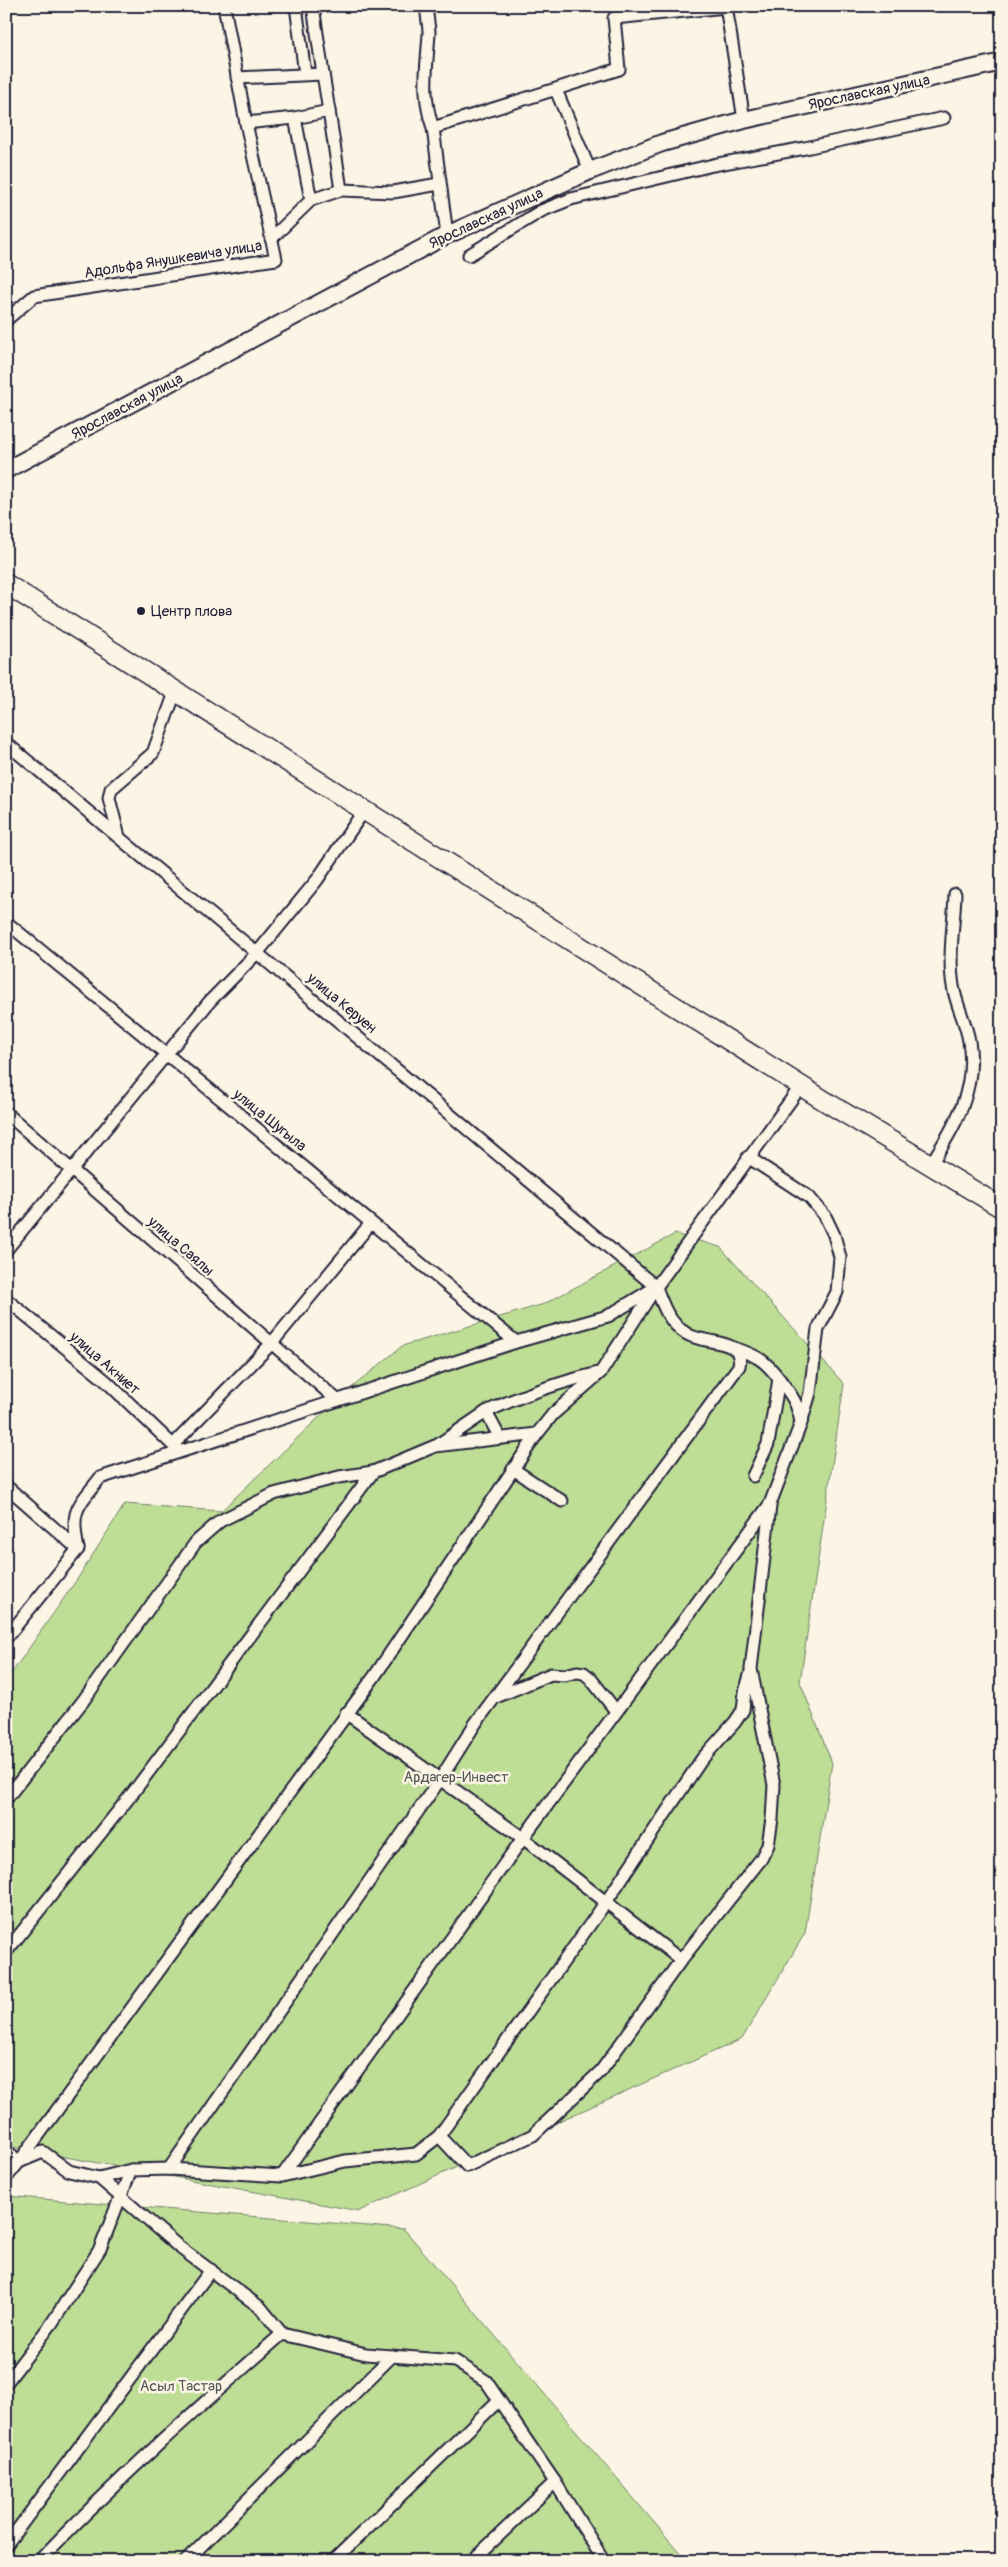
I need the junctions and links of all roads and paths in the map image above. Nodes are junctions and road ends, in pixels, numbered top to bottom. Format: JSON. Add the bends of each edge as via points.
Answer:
{"nodes":[{"id":1,"x":224,"y":6,"type":"edge"},
{"id":2,"x":296,"y":6,"type":"edge"},
{"id":3,"x":313,"y":6,"type":"edge"},
{"id":4,"x":427,"y":6,"type":"edge"},
{"id":5,"x":726,"y":7,"type":"edge"},
{"id":6,"x":1002,"y":62,"type":"edge"},
{"id":7,"x":305,"y":74,"type":"junction"},
{"id":8,"x":323,"y":74,"type":"junction"},
{"id":9,"x":237,"y":78,"type":"junction"},
{"id":10,"x":556,"y":90,"type":"junction"},
{"id":11,"x":329,"y":111,"type":"junction"},
{"id":12,"x":295,"y":118,"type":"junction"},
{"id":13,"x":944,"y":118,"type":"dead end"},
{"id":14,"x":744,"y":120,"type":"junction"},
{"id":15,"x":246,"y":123,"type":"junction"},
{"id":16,"x":433,"y":128,"type":"junction"},
{"id":17,"x":590,"y":170,"type":"junction"},
{"id":18,"x":439,"y":184,"type":"junction"},
{"id":19,"x":341,"y":190,"type":"junction"},
{"id":20,"x":311,"y":200,"type":"junction"},
{"id":21,"x":447,"y":235,"type":"junction"},
{"id":22,"x":271,"y":239,"type":"junction"},
{"id":23,"x":470,"y":255,"type":"dead end"},
{"id":24,"x":6,"y":320,"type":"edge"},
{"id":25,"x":6,"y":470,"type":"edge"},
{"id":26,"x":6,"y":584,"type":"edge"},
{"id":27,"x":176,"y":690,"type":"junction"},
{"id":28,"x":6,"y":743,"type":"edge"},
{"id":29,"x":365,"y":810,"type":"junction"},
{"id":30,"x":119,"y":837,"type":"junction"},
{"id":31,"x":954,"y":894,"type":"dead end"},
{"id":32,"x":6,"y":922,"type":"edge"},
{"id":33,"x":258,"y":952,"type":"junction"},
{"id":34,"x":166,"y":1054,"type":"junction"},
{"id":35,"x":801,"y":1086,"type":"junction"},
{"id":36,"x":6,"y":1113,"type":"edge"},
{"id":37,"x":748,"y":1158,"type":"junction"},
{"id":38,"x":930,"y":1165,"type":"junction"},
{"id":39,"x":72,"y":1170,"type":"junction"},
{"id":40,"x":1002,"y":1208,"type":"edge"},
{"id":41,"x":371,"y":1223,"type":"junction"},
{"id":42,"x":6,"y":1250,"type":"edge"},
{"id":43,"x":656,"y":1287,"type":"junction"},
{"id":44,"x":6,"y":1299,"type":"edge"},
{"id":45,"x":516,"y":1342,"type":"junction"},
{"id":46,"x":271,"y":1344,"type":"junction"},
{"id":47,"x":733,"y":1347,"type":"junction"},
{"id":48,"x":601,"y":1372,"type":"junction"},
{"id":49,"x":779,"y":1379,"type":"junction"},
{"id":50,"x":337,"y":1400,"type":"junction"},
{"id":51,"x":486,"y":1412,"type":"junction"},
{"id":52,"x":801,"y":1423,"type":"junction"},
{"id":53,"x":537,"y":1434,"type":"junction"},
{"id":54,"x":500,"y":1438,"type":"junction"},
{"id":55,"x":435,"y":1446,"type":"junction"},
{"id":56,"x":177,"y":1449,"type":"junction"},
{"id":57,"x":513,"y":1469,"type":"junction"},
{"id":58,"x":373,"y":1472,"type":"junction"},
{"id":59,"x":753,"y":1476,"type":"dead end"},
{"id":60,"x":6,"y":1486,"type":"edge"},
{"id":61,"x":562,"y":1500,"type":"dead end"},
{"id":62,"x":770,"y":1504,"type":"junction"},
{"id":63,"x":78,"y":1549,"type":"junction"},
{"id":64,"x":6,"y":1638,"type":"edge"},
{"id":65,"x":751,"y":1672,"type":"junction"},
{"id":66,"x":494,"y":1698,"type":"junction"},
{"id":67,"x":616,"y":1712,"type":"junction"},
{"id":68,"x":346,"y":1713,"type":"junction"},
{"id":69,"x":441,"y":1778,"type":"junction"},
{"id":70,"x":6,"y":1799,"type":"edge"},
{"id":71,"x":523,"y":1838,"type":"junction"},
{"id":72,"x":606,"y":1902,"type":"junction"},
{"id":73,"x":6,"y":1952,"type":"edge"},
{"id":74,"x":680,"y":1960,"type":"junction"},
{"id":75,"x":439,"y":2136,"type":"junction"},
{"id":76,"x":6,"y":2150,"type":"edge"},
{"id":77,"x":18,"y":2162,"type":"junction"},
{"id":78,"x":169,"y":2169,"type":"junction"},
{"id":79,"x":131,"y":2170,"type":"junction"},
{"id":80,"x":282,"y":2176,"type":"junction"},
{"id":81,"x":6,"y":2178,"type":"edge"},
{"id":82,"x":99,"y":2178,"type":"junction"},
{"id":83,"x":121,"y":2196,"type":"junction"},
{"id":84,"x":211,"y":2270,"type":"junction"},
{"id":85,"x":282,"y":2334,"type":"junction"},
{"id":86,"x":392,"y":2356,"type":"junction"},
{"id":87,"x":6,"y":2383,"type":"edge"},
{"id":88,"x":499,"y":2400,"type":"junction"},
{"id":89,"x":555,"y":2482,"type":"junction"},
{"id":90,"x":6,"y":2545,"type":"edge"},
{"id":91,"x":39,"y":2561,"type":"edge"},
{"id":92,"x":186,"y":2561,"type":"edge"},
{"id":93,"x":333,"y":2561,"type":"edge"},
{"id":94,"x":472,"y":2561,"type":"edge"},
{"id":95,"x":604,"y":2561,"type":"edge"}],
"edges":[{"from":1,"to":9,"type":"street","name":"Адольфа Янушкевича улица"},
{"from":2,"to":7,"type":"street"},
{"from":3,"to":8,"type":"street"},
{"from":4,"to":16,"type":"street","via":[[426,101]]},
{"from":5,"to":10,"type":"street","via":[[614,18],[619,69]]},
{"from":5,"to":14,"type":"street"},
{"from":6,"to":14,"type":"main road","name":"Ярославская улица"},
{"from":7,"to":8,"type":"street"},
{"from":7,"to":9,"type":"street"},
{"from":8,"to":11,"type":"street"},
{"from":9,"to":15,"type":"street","name":"Адольфа Янушкевича улица"},
{"from":10,"to":16,"type":"street"},
{"from":10,"to":17,"type":"street"},
{"from":11,"to":12,"type":"street"},
{"from":11,"to":19,"type":"street"},
{"from":12,"to":15,"type":"street"},
{"from":12,"to":20,"type":"street"},
{"from":13,"to":23,"type":"street","via":[[713,165],[571,199],[541,212]]},
{"from":14,"to":17,"type":"main road","name":"Ярославская улица","via":[[662,142]]},
{"from":15,"to":22,"type":"street","name":"Адольфа Янушкевича улица"},
{"from":16,"to":18,"type":"street"},
{"from":17,"to":21,"type":"main road","name":"Ярославская улица"},
{"from":18,"to":19,"type":"street","via":[[393,192]]},
{"from":18,"to":21,"type":"street"},
{"from":19,"to":20,"type":"street"},
{"from":20,"to":22,"type":"street"},
{"from":21,"to":25,"type":"main road","name":"Ярославская улица"},
{"from":22,"to":24,"type":"street","name":"Адольфа Янушкевича улица","via":[[276,259],[34,296]]},
{"from":26,"to":27,"type":"highway"},
{"from":27,"to":29,"type":"highway"},
{"from":27,"to":30,"type":"street","via":[[153,753],[111,789],[109,798]]},
{"from":28,"to":30,"type":"street","name":"улица Керуен"},
{"from":29,"to":33,"type":"street","via":[[317,880]]},
{"from":29,"to":35,"type":"highway"},
{"from":30,"to":33,"type":"street","name":"улица Керуен"},
{"from":31,"to":38,"type":"street","via":[[950,958],[953,986],[969,1040],[968,1091],[956,1125]]},
{"from":32,"to":34,"type":"street","name":"улица Шугыла"},
{"from":33,"to":34,"type":"street","via":[[210,1001]]},
{"from":33,"to":43,"type":"street","name":"улица Керуен"},
{"from":34,"to":39,"type":"street"},
{"from":34,"to":41,"type":"street","name":"улица Шугыла"},
{"from":35,"to":37,"type":"street"},
{"from":35,"to":38,"type":"highway"},
{"from":36,"to":39,"type":"street","name":"улица Саялы"},
{"from":37,"to":43,"type":"street"},
{"from":37,"to":52,"type":"street","via":[[809,1197],[825,1216],[840,1257],[837,1292],[818,1329],[810,1393]]},
{"from":38,"to":40,"type":"highway"},
{"from":39,"to":42,"type":"street"},
{"from":39,"to":46,"type":"street","name":"улица Саялы"},
{"from":41,"to":45,"type":"street","name":"улица Шугыла"},
{"from":41,"to":46,"type":"street"},
{"from":43,"to":45,"type":"street","via":[[608,1316]]},
{"from":43,"to":47,"type":"street","via":[[666,1315],[687,1335]]},
{"from":43,"to":48,"type":"street"},
{"from":44,"to":56,"type":"street","name":"улица Акниет","via":[[106,1381]]},
{"from":45,"to":50,"type":"street"},
{"from":46,"to":50,"type":"street","name":"улица Саялы"},
{"from":46,"to":56,"type":"street"},
{"from":47,"to":49,"type":"street","via":[[768,1363]]},
{"from":47,"to":66,"type":"street","via":[[741,1359],[739,1366]]},
{"from":48,"to":51,"type":"street","via":[[548,1385]]},
{"from":48,"to":53,"type":"street","via":[[553,1414]]},
{"from":49,"to":52,"type":"street","via":[[793,1395]]},
{"from":49,"to":59,"type":"street","via":[[768,1444]]},
{"from":50,"to":56,"type":"street"},
{"from":51,"to":54,"type":"street"},
{"from":51,"to":55,"type":"street"},
{"from":52,"to":62,"type":"street"},
{"from":53,"to":54,"type":"street"},
{"from":53,"to":57,"type":"street"},
{"from":54,"to":55,"type":"street"},
{"from":55,"to":58,"type":"street"},
{"from":56,"to":63,"type":"street","via":[[100,1478],[76,1509],[73,1526]]},
{"from":57,"to":61,"type":"street"},
{"from":57,"to":68,"type":"street","via":[[374,1677]]},
{"from":58,"to":70,"type":"street","via":[[274,1494],[220,1521],[196,1542],[83,1700]]},
{"from":58,"to":73,"type":"street","via":[[135,1790]]},
{"from":60,"to":63,"type":"street"},
{"from":62,"to":65,"type":"street"},
{"from":62,"to":67,"type":"street"},
{"from":63,"to":64,"type":"street"},
{"from":65,"to":72,"type":"street","via":[[743,1710],[702,1759]]},
{"from":65,"to":74,"type":"street","via":[[774,1785],[768,1845],[761,1859]]},
{"from":66,"to":67,"type":"street","via":[[551,1674],[577,1672],[590,1678]]},
{"from":66,"to":69,"type":"street"},
{"from":67,"to":71,"type":"street"},
{"from":68,"to":69,"type":"street"},
{"from":68,"to":77,"type":"street"},
{"from":69,"to":71,"type":"street"},
{"from":69,"to":78,"type":"street"},
{"from":71,"to":72,"type":"street"},
{"from":71,"to":80,"type":"street"},
{"from":72,"to":74,"type":"street"},
{"from":72,"to":75,"type":"street"},
{"from":74,"to":75,"type":"street","via":[[601,2071],[533,2135],[467,2166]]},
{"from":75,"to":80,"type":"street","via":[[416,2154],[345,2161]]},
{"from":76,"to":77,"type":"street"},
{"from":77,"to":81,"type":"street"},
{"from":77,"to":82,"type":"street","via":[[44,2152],[69,2170]]},
{"from":78,"to":79,"type":"street"},
{"from":78,"to":80,"type":"street"},
{"from":79,"to":82,"type":"street"},
{"from":79,"to":83,"type":"street"},
{"from":82,"to":83,"type":"street"},
{"from":83,"to":84,"type":"street"},
{"from":83,"to":87,"type":"street","via":[[100,2249],[52,2322]]},
{"from":84,"to":85,"type":"street","via":[[261,2308]]},
{"from":84,"to":90,"type":"street"},
{"from":85,"to":86,"type":"street","via":[[366,2354]]},
{"from":85,"to":91,"type":"street","via":[[224,2384]]},
{"from":86,"to":88,"type":"street","via":[[455,2361],[486,2381]]},
{"from":86,"to":92,"type":"street"},
{"from":88,"to":89,"type":"street"},
{"from":88,"to":93,"type":"street"},
{"from":89,"to":94,"type":"street"},
{"from":89,"to":95,"type":"street"}]}
